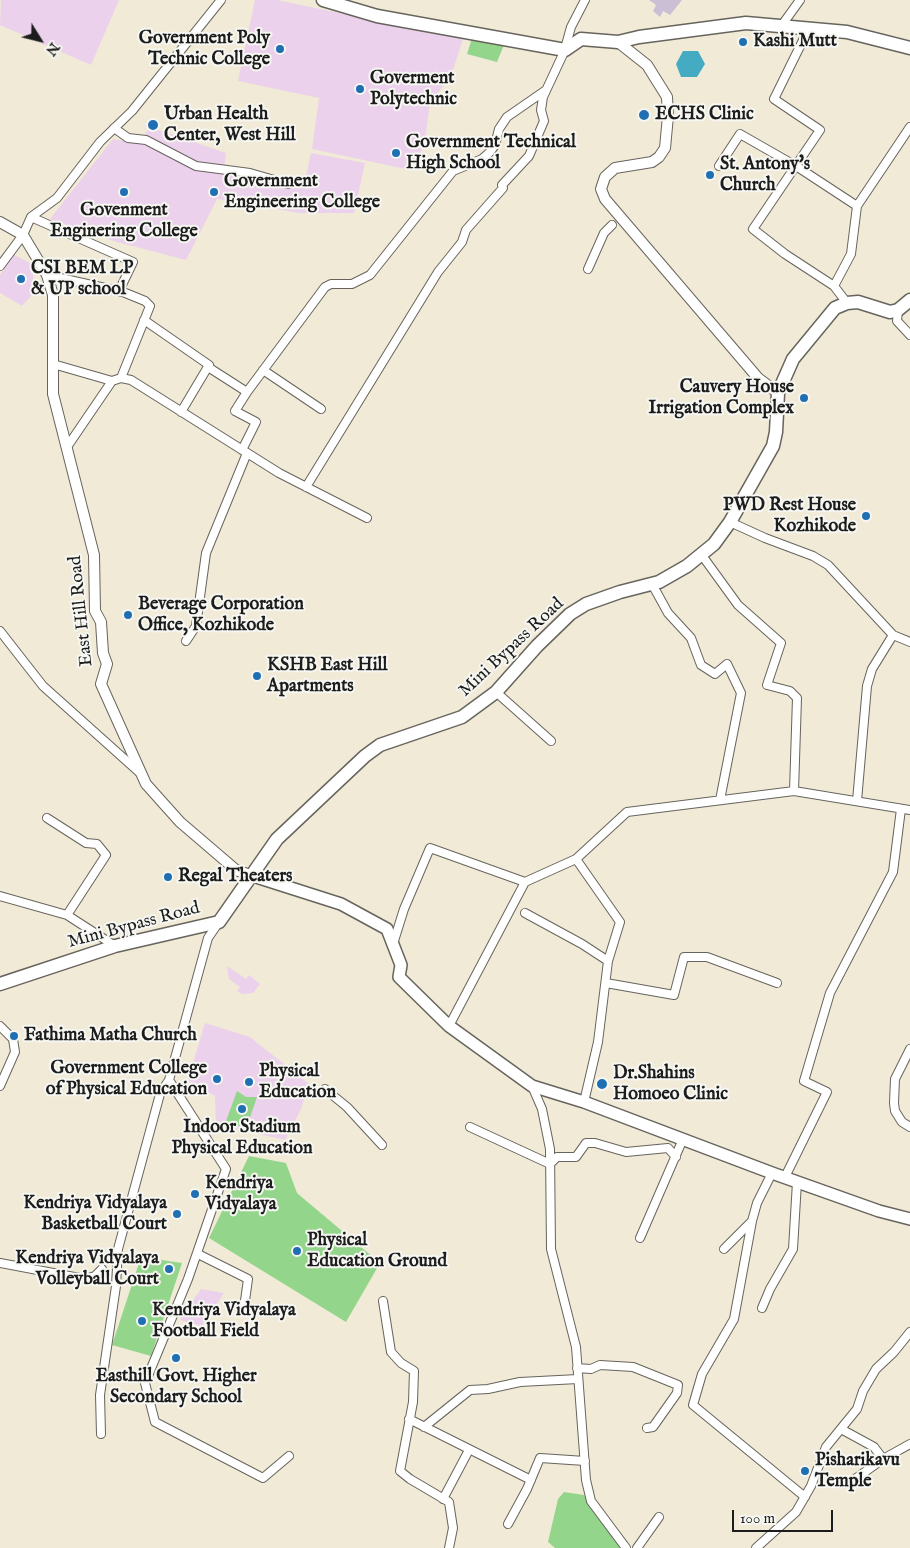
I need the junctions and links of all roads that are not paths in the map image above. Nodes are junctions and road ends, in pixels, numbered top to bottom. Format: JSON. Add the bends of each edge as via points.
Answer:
{"nodes":[{"id":1,"x":221,"y":0,"type":"edge"},
{"id":2,"x":323,"y":0,"type":"edge"},
{"id":3,"x":585,"y":0,"type":"edge"},
{"id":4,"x":800,"y":0,"type":"edge"},
{"id":5,"x":782,"y":25,"type":"junction"},
{"id":6,"x":810,"y":28,"type":"junction"},
{"id":7,"x":618,"y":42,"type":"junction"},
{"id":8,"x":910,"y":48,"type":"edge"},
{"id":9,"x":565,"y":50,"type":"junction"},
{"id":10,"x":546,"y":90,"type":"junction"},
{"id":11,"x":910,"y":127,"type":"edge"},
{"id":12,"x":114,"y":128,"type":"junction"},
{"id":13,"x":719,"y":166,"type":"dead end"},
{"id":14,"x":796,"y":166,"type":"junction"},
{"id":15,"x":288,"y":184,"type":"dead end"},
{"id":16,"x":857,"y":206,"type":"junction"},
{"id":17,"x":31,"y":217,"type":"junction"},
{"id":18,"x":0,"y":222,"type":"edge"},
{"id":19,"x":612,"y":225,"type":"dead end"},
{"id":20,"x":23,"y":234,"type":"junction"},
{"id":21,"x":0,"y":266,"type":"edge"},
{"id":22,"x":588,"y":269,"type":"dead end"},
{"id":23,"x":47,"y":275,"type":"junction"},
{"id":24,"x":834,"y":286,"type":"junction"},
{"id":25,"x":119,"y":291,"type":"junction"},
{"id":26,"x":910,"y":300,"type":"edge"},
{"id":27,"x":847,"y":302,"type":"junction"},
{"id":28,"x":898,"y":310,"type":"junction"},
{"id":29,"x":144,"y":320,"type":"junction"},
{"id":30,"x":910,"y":335,"type":"edge"},
{"id":31,"x":53,"y":364,"type":"junction"},
{"id":32,"x":208,"y":367,"type":"junction"},
{"id":33,"x":263,"y":370,"type":"junction"},
{"id":34,"x":121,"y":378,"type":"junction"},
{"id":35,"x":112,"y":381,"type":"junction"},
{"id":36,"x":247,"y":392,"type":"junction"},
{"id":37,"x":778,"y":393,"type":"junction"},
{"id":38,"x":322,"y":409,"type":"dead end"},
{"id":39,"x":181,"y":412,"type":"junction"},
{"id":40,"x":67,"y":447,"type":"junction"},
{"id":41,"x":245,"y":451,"type":"junction"},
{"id":42,"x":306,"y":487,"type":"junction"},
{"id":43,"x":367,"y":518,"type":"dead end"},
{"id":44,"x":730,"y":522,"type":"junction"},
{"id":45,"x":701,"y":554,"type":"junction"},
{"id":46,"x":652,"y":584,"type":"junction"},
{"id":47,"x":0,"y":632,"type":"edge"},
{"id":48,"x":893,"y":635,"type":"junction"},
{"id":49,"x":186,"y":641,"type":"dead end"},
{"id":50,"x":910,"y":642,"type":"edge"},
{"id":51,"x":496,"y":692,"type":"junction"},
{"id":52,"x":551,"y":741,"type":"dead end"},
{"id":53,"x":143,"y":776,"type":"junction"},
{"id":54,"x":794,"y":790,"type":"junction"},
{"id":55,"x":720,"y":800,"type":"junction"},
{"id":56,"x":857,"y":801,"type":"junction"},
{"id":57,"x":901,"y":809,"type":"junction"},
{"id":58,"x":910,"y":810,"type":"edge"},
{"id":59,"x":47,"y":818,"type":"dead end"},
{"id":60,"x":576,"y":859,"type":"junction"},
{"id":61,"x":250,"y":875,"type":"junction"},
{"id":62,"x":525,"y":882,"type":"junction"},
{"id":63,"x":0,"y":896,"type":"edge"},
{"id":64,"x":525,"y":913,"type":"dead end"},
{"id":65,"x":67,"y":915,"type":"junction"},
{"id":66,"x":219,"y":922,"type":"junction"},
{"id":67,"x":393,"y":944,"type":"junction"},
{"id":68,"x":115,"y":946,"type":"junction"},
{"id":69,"x":608,"y":961,"type":"junction"},
{"id":70,"x":606,"y":983,"type":"junction"},
{"id":71,"x":777,"y":983,"type":"dead end"},
{"id":72,"x":0,"y":984,"type":"edge"},
{"id":73,"x":0,"y":1026,"type":"edge"},
{"id":74,"x":449,"y":1026,"type":"junction"},
{"id":75,"x":910,"y":1049,"type":"edge"},
{"id":76,"x":169,"y":1080,"type":"junction"},
{"id":77,"x":0,"y":1086,"type":"edge"},
{"id":78,"x":532,"y":1086,"type":"junction"},
{"id":79,"x":325,"y":1088,"type":"dead end"},
{"id":80,"x":584,"y":1102,"type":"junction"},
{"id":81,"x":470,"y":1127,"type":"dead end"},
{"id":82,"x":910,"y":1128,"type":"edge"},
{"id":83,"x":683,"y":1139,"type":"junction"},
{"id":84,"x":382,"y":1145,"type":"dead end"},
{"id":85,"x":676,"y":1157,"type":"junction"},
{"id":86,"x":550,"y":1164,"type":"junction"},
{"id":87,"x":772,"y":1173,"type":"junction"},
{"id":88,"x":785,"y":1177,"type":"junction"},
{"id":89,"x":797,"y":1182,"type":"junction"},
{"id":90,"x":910,"y":1219,"type":"edge"},
{"id":91,"x":752,"y":1221,"type":"junction"},
{"id":92,"x":640,"y":1238,"type":"dead end"},
{"id":93,"x":724,"y":1249,"type":"dead end"},
{"id":94,"x":198,"y":1254,"type":"junction"},
{"id":95,"x":0,"y":1263,"type":"edge"},
{"id":96,"x":102,"y":1269,"type":"dead end"},
{"id":97,"x":383,"y":1301,"type":"dead end"},
{"id":98,"x":244,"y":1308,"type":"dead end"},
{"id":99,"x":762,"y":1308,"type":"dead end"},
{"id":100,"x":910,"y":1332,"type":"edge"},
{"id":101,"x":577,"y":1368,"type":"junction"},
{"id":102,"x":578,"y":1379,"type":"junction"},
{"id":103,"x":409,"y":1419,"type":"junction"},
{"id":104,"x":424,"y":1427,"type":"junction"},
{"id":105,"x":647,"y":1428,"type":"dead end"},
{"id":106,"x":842,"y":1429,"type":"junction"},
{"id":107,"x":101,"y":1434,"type":"dead end"},
{"id":108,"x":910,"y":1444,"type":"edge"},
{"id":109,"x":469,"y":1450,"type":"junction"},
{"id":110,"x":289,"y":1456,"type":"dead end"},
{"id":111,"x":883,"y":1459,"type":"junction"},
{"id":112,"x":585,"y":1461,"type":"junction"},
{"id":113,"x":855,"y":1479,"type":"dead end"},
{"id":114,"x":531,"y":1480,"type":"junction"},
{"id":115,"x":805,"y":1497,"type":"junction"},
{"id":116,"x":443,"y":1499,"type":"junction"},
{"id":117,"x":659,"y":1517,"type":"dead end"},
{"id":118,"x":508,"y":1524,"type":"dead end"},
{"id":119,"x":448,"y":1548,"type":"edge"},
{"id":120,"x":626,"y":1548,"type":"edge"},
{"id":121,"x":637,"y":1548,"type":"edge"},
{"id":122,"x":756,"y":1548,"type":"edge"}],
"edges":[{"from":1,"to":12,"type":"street","via":[[132,112]]},
{"from":2,"to":9,"type":"main road","via":[[377,16]]},
{"from":3,"to":9,"type":"street","via":[[570,27]]},
{"from":4,"to":5,"type":"street"},
{"from":5,"to":6,"type":"main road"},
{"from":5,"to":7,"type":"main road","via":[[746,23]]},
{"from":6,"to":8,"type":"main road","via":[[847,32]]},
{"from":6,"to":14,"type":"street","via":[[774,99],[820,130]]},
{"from":7,"to":9,"type":"main road","via":[[581,39]]},
{"from":7,"to":37,"type":"street","via":[[648,65],[667,97],[668,116],[665,148],[659,157],[652,162],[615,168],[605,177],[601,189],[605,199],[758,378]]},
{"from":9,"to":10,"type":"street"},
{"from":10,"to":33,"type":"street","via":[[507,117],[499,129],[495,146],[482,159],[453,170],[370,275],[352,284],[325,287]]},
{"from":10,"to":42,"type":"street","via":[[541,105],[544,121],[529,156],[466,230],[462,242],[440,269]]},
{"from":11,"to":16,"type":"street"},
{"from":12,"to":15,"type":"street","via":[[128,138],[146,140],[196,166],[250,173]]},
{"from":12,"to":17,"type":"street","via":[[57,198]]},
{"from":13,"to":14,"type":"street","via":[[740,134]]},
{"from":14,"to":16,"type":"street"},
{"from":14,"to":24,"type":"street","via":[[753,229]]},
{"from":16,"to":24,"type":"street","via":[[851,254]]},
{"from":17,"to":20,"type":"street"},
{"from":17,"to":25,"type":"street","via":[[133,262]]},
{"from":18,"to":20,"type":"street"},
{"from":19,"to":22,"type":"street","via":[[604,233]]},
{"from":20,"to":21,"type":"street"},
{"from":20,"to":23,"type":"street","name":"East Hill Road"},
{"from":23,"to":25,"type":"street"},
{"from":23,"to":31,"type":"street","name":"East Hill Road","via":[[53,296]]},
{"from":24,"to":27,"type":"street"},
{"from":25,"to":29,"type":"street","via":[[150,306]]},
{"from":26,"to":28,"type":"main road"},
{"from":27,"to":28,"type":"main road","via":[[890,312]]},
{"from":27,"to":37,"type":"main road","name":"Mini Bypass Road","via":[[835,308],[793,360]]},
{"from":28,"to":30,"type":"street","via":[[897,322]]},
{"from":29,"to":32,"type":"street"},
{"from":29,"to":34,"type":"street"},
{"from":31,"to":35,"type":"street"},
{"from":31,"to":40,"type":"street","name":"East Hill Road","via":[[53,394]]},
{"from":32,"to":36,"type":"street"},
{"from":32,"to":39,"type":"street"},
{"from":33,"to":36,"type":"street"},
{"from":33,"to":38,"type":"street"},
{"from":34,"to":35,"type":"street"},
{"from":34,"to":39,"type":"street","via":[[131,380]]},
{"from":35,"to":40,"type":"street"},
{"from":36,"to":41,"type":"street","via":[[236,411],[256,422]]},
{"from":37,"to":44,"type":"main road","name":"Mini Bypass Road","via":[[773,446]]},
{"from":39,"to":41,"type":"street"},
{"from":40,"to":53,"type":"street","name":"East Hill Road","via":[[94,555],[95,612],[101,622],[107,664],[101,684]]},
{"from":41,"to":42,"type":"street"},
{"from":41,"to":49,"type":"street","via":[[206,553],[196,626]]},
{"from":42,"to":43,"type":"street"},
{"from":44,"to":45,"type":"main road","name":"Mini Bypass Road","via":[[714,544]]},
{"from":44,"to":48,"type":"street","via":[[828,565]]},
{"from":45,"to":46,"type":"main road","name":"Mini Bypass Road","via":[[687,566]]},
{"from":45,"to":54,"type":"street","via":[[738,605],[781,643],[767,685],[790,692],[797,698]]},
{"from":46,"to":51,"type":"main road","name":"Mini Bypass Road","via":[[586,604],[570,614]]},
{"from":46,"to":55,"type":"street","via":[[668,614],[691,638],[701,665],[715,674],[727,664],[741,693]]},
{"from":47,"to":53,"type":"street","via":[[43,686]]},
{"from":48,"to":50,"type":"street"},
{"from":48,"to":56,"type":"street","via":[[872,669],[867,686]]},
{"from":51,"to":52,"type":"street"},
{"from":51,"to":61,"type":"main road","name":"Mini Bypass Road","via":[[462,718],[380,745],[365,756],[277,839]]},
{"from":53,"to":61,"type":"street","name":"East Hill Road","via":[[146,784],[180,822],[236,870]]},
{"from":54,"to":55,"type":"street"},
{"from":54,"to":56,"type":"street"},
{"from":55,"to":60,"type":"street","via":[[628,812]]},
{"from":56,"to":57,"type":"street"},
{"from":57,"to":58,"type":"street"},
{"from":57,"to":88,"type":"street","via":[[893,872],[830,993],[804,1081],[827,1092]]},
{"from":59,"to":65,"type":"street","via":[[86,843],[97,844],[106,855]]},
{"from":60,"to":62,"type":"street"},
{"from":60,"to":69,"type":"street","via":[[620,922]]},
{"from":61,"to":66,"type":"main road","name":"Mini Bypass Road"},
{"from":61,"to":67,"type":"main road","via":[[359,912],[387,929]]},
{"from":62,"to":67,"type":"street","via":[[430,848]]},
{"from":62,"to":74,"type":"street"},
{"from":63,"to":65,"type":"street"},
{"from":64,"to":69,"type":"street"},
{"from":65,"to":68,"type":"street"},
{"from":66,"to":68,"type":"main road","name":"Mini Bypass Road"},
{"from":66,"to":76,"type":"street","via":[[208,938]]},
{"from":67,"to":74,"type":"main road","via":[[401,965],[399,977]]},
{"from":68,"to":72,"type":"main road","name":"Mini Bypass Road"},
{"from":69,"to":70,"type":"street"},
{"from":70,"to":71,"type":"street","via":[[674,995],[684,957],[707,957]]},
{"from":70,"to":80,"type":"street","via":[[598,1042]]},
{"from":73,"to":77,"type":"street","via":[[13,1039],[15,1052]]},
{"from":74,"to":78,"type":"main road"},
{"from":75,"to":82,"type":"street","via":[[895,1079],[894,1103],[902,1122]]},
{"from":76,"to":94,"type":"street","via":[[226,1169]]},
{"from":76,"to":107,"type":"street","via":[[160,1094],[118,1249],[116,1286],[100,1395]]},
{"from":78,"to":80,"type":"main road"},
{"from":78,"to":86,"type":"street","via":[[546,1125]]},
{"from":79,"to":84,"type":"street"},
{"from":80,"to":83,"type":"main road"},
{"from":81,"to":86,"type":"street"},
{"from":83,"to":85,"type":"street"},
{"from":83,"to":87,"type":"main road"},
{"from":85,"to":86,"type":"street","via":[[668,1148],[626,1152],[586,1143],[576,1157],[557,1157]]},
{"from":85,"to":92,"type":"street"},
{"from":86,"to":101,"type":"street","via":[[551,1249],[576,1347]]},
{"from":87,"to":88,"type":"main road"},
{"from":87,"to":91,"type":"street"},
{"from":88,"to":89,"type":"main road"},
{"from":89,"to":90,"type":"main road"},
{"from":89,"to":99,"type":"street","via":[[793,1249]]},
{"from":91,"to":93,"type":"street"},
{"from":91,"to":115,"type":"street","via":[[734,1319],[702,1374],[694,1406]]},
{"from":94,"to":98,"type":"street","via":[[248,1279]]},
{"from":94,"to":110,"type":"street","via":[[145,1382],[155,1422],[263,1478]]},
{"from":95,"to":96,"type":"street","via":[[85,1279]]},
{"from":97,"to":103,"type":"street","via":[[391,1352],[414,1371]]},
{"from":100,"to":106,"type":"street","via":[[876,1369],[857,1409]]},
{"from":101,"to":102,"type":"street"},
{"from":101,"to":105,"type":"street","via":[[591,1369],[600,1365],[633,1367],[678,1385],[677,1393],[653,1427]]},
{"from":102,"to":104,"type":"street","via":[[520,1382],[470,1390]]},
{"from":102,"to":112,"type":"street"},
{"from":103,"to":104,"type":"street"},
{"from":103,"to":116,"type":"street","via":[[400,1471]]},
{"from":104,"to":109,"type":"street"},
{"from":106,"to":111,"type":"street","via":[[874,1447]]},
{"from":106,"to":115,"type":"street","via":[[826,1447]]},
{"from":108,"to":111,"type":"street"},
{"from":109,"to":114,"type":"street"},
{"from":109,"to":116,"type":"street"},
{"from":111,"to":113,"type":"street"},
{"from":112,"to":114,"type":"street","via":[[540,1458]]},
{"from":112,"to":120,"type":"street","via":[[591,1501]]},
{"from":114,"to":118,"type":"street"},
{"from":115,"to":122,"type":"street","via":[[796,1512]]},
{"from":116,"to":119,"type":"street","via":[[449,1502],[452,1528]]},
{"from":117,"to":121,"type":"street"}]}
